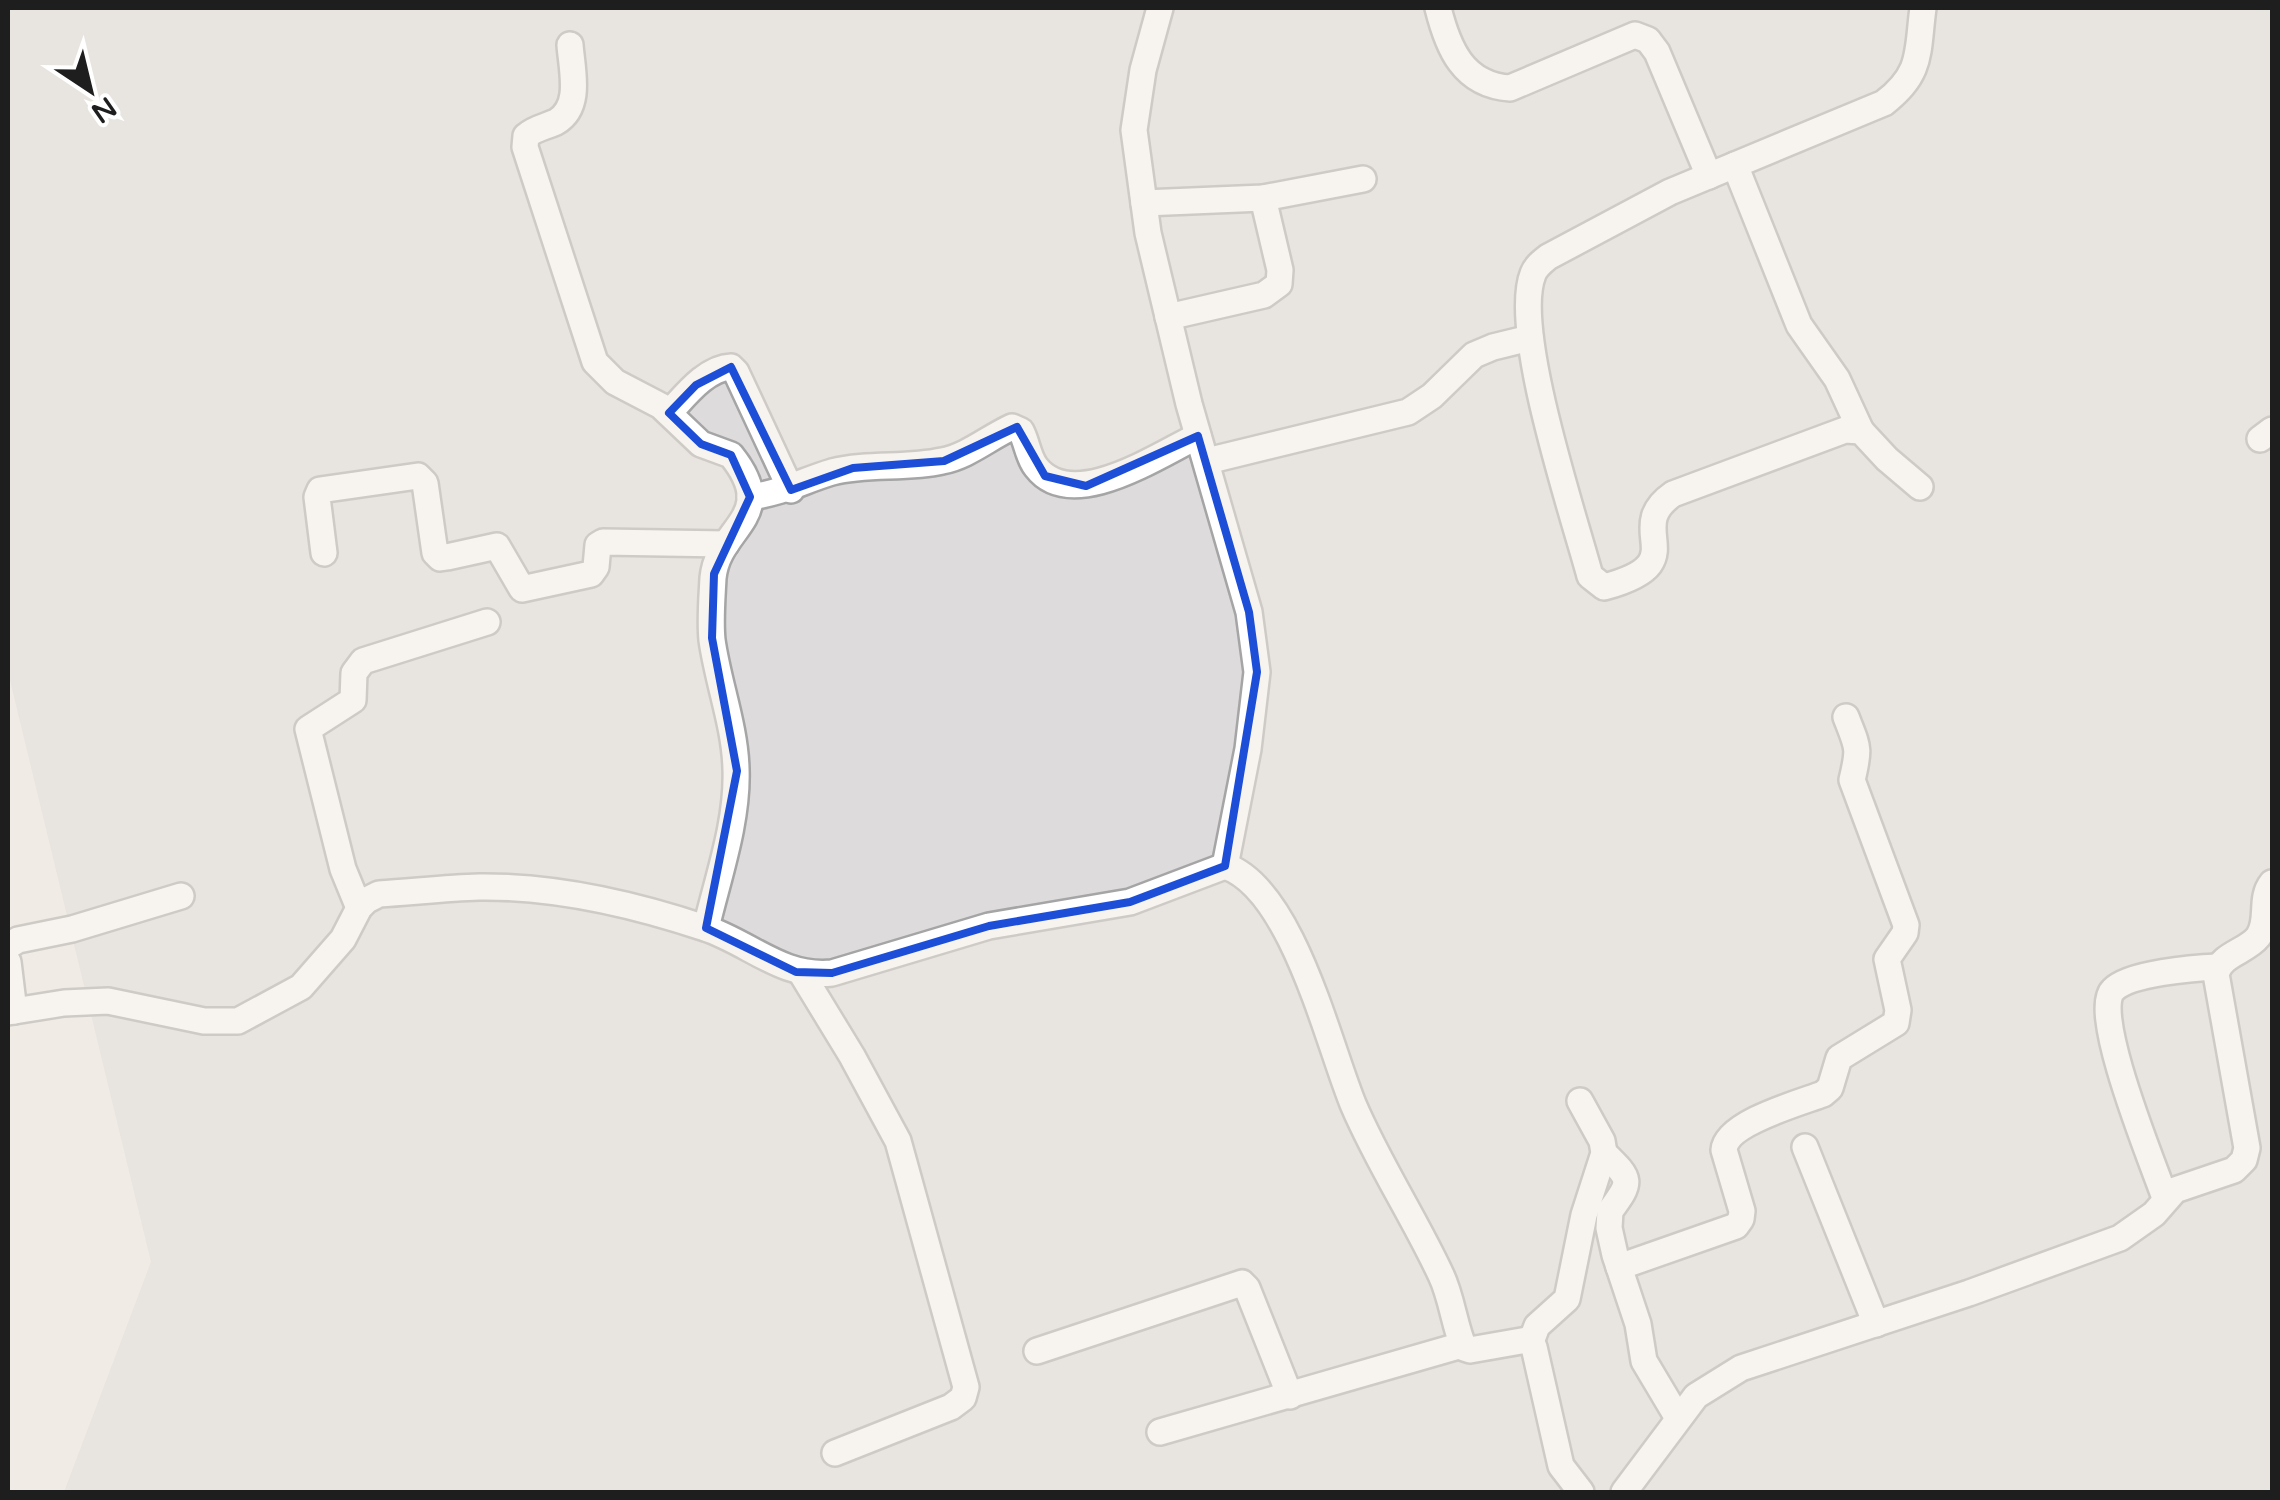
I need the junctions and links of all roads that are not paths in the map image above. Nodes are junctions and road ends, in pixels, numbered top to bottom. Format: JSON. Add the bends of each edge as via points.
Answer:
{"nodes":[{"id":1,"x":1160,"y":8,"type":"edge"},
{"id":2,"x":1438,"y":8,"type":"edge"},
{"id":3,"x":1923,"y":8,"type":"edge"},
{"id":4,"x":570,"y":45,"type":"dead end"},
{"id":5,"x":1735,"y":165,"type":"junction"},
{"id":6,"x":1709,"y":176,"type":"junction"},
{"id":7,"x":1363,"y":179,"type":"dead end"},
{"id":8,"x":1263,"y":198,"type":"junction"},
{"id":9,"x":1144,"y":203,"type":"junction"},
{"id":10,"x":1168,"y":317,"type":"junction"},
{"id":11,"x":1530,"y":338,"type":"junction"},
{"id":12,"x":668,"y":413,"type":"junction"},
{"id":13,"x":1861,"y":431,"type":"junction"},
{"id":14,"x":1198,"y":436,"type":"junction"},
{"id":15,"x":1206,"y":461,"type":"junction"},
{"id":16,"x":1920,"y":486,"type":"dead end"},
{"id":17,"x":791,"y":490,"type":"junction"},
{"id":18,"x":750,"y":497,"type":"junction"},
{"id":19,"x":726,"y":544,"type":"junction"},
{"id":20,"x":324,"y":553,"type":"dead end"},
{"id":21,"x":486,"y":622,"type":"dead end"},
{"id":22,"x":1846,"y":717,"type":"dead end"},
{"id":23,"x":1225,"y":866,"type":"junction"},
{"id":24,"x":2272,"y":883,"type":"edge"},
{"id":25,"x":181,"y":896,"type":"dead end"},
{"id":26,"x":359,"y":908,"type":"junction"},
{"id":27,"x":706,"y":928,"type":"junction"},
{"id":28,"x":8,"y":946,"type":"edge"},
{"id":29,"x":8,"y":962,"type":"edge"},
{"id":30,"x":2218,"y":967,"type":"junction"},
{"id":31,"x":802,"y":974,"type":"junction"},
{"id":32,"x":11,"y":1012,"type":"edge"},
{"id":33,"x":1580,"y":1101,"type":"dead end"},
{"id":34,"x":1805,"y":1147,"type":"dead end"},
{"id":35,"x":1604,"y":1153,"type":"junction"},
{"id":36,"x":2165,"y":1198,"type":"junction"},
{"id":37,"x":1619,"y":1267,"type":"junction"},
{"id":38,"x":1876,"y":1324,"type":"junction"},
{"id":39,"x":1530,"y":1342,"type":"junction"},
{"id":40,"x":1462,"y":1344,"type":"junction"},
{"id":41,"x":1037,"y":1351,"type":"dead end"},
{"id":42,"x":1290,"y":1396,"type":"junction"},
{"id":43,"x":1678,"y":1418,"type":"junction"},
{"id":44,"x":1160,"y":1432,"type":"dead end"},
{"id":45,"x":835,"y":1453,"type":"dead end"},
{"id":46,"x":1581,"y":1492,"type":"edge"},
{"id":47,"x":1624,"y":1492,"type":"edge"}],
"edges":[{"from":1,"to":9,"type":"street","via":[[1134,130]]},
{"from":2,"to":6,"type":"street","via":[[1458,61],[1494,87],[1510,88],[1635,35],[1648,40]]},
{"from":3,"to":5,"type":"street","via":[[1906,86],[1884,103]]},
{"from":4,"to":12,"type":"street","via":[[568,112],[526,136],[525,148],[595,362]]},
{"from":5,"to":6,"type":"street"},
{"from":5,"to":13,"type":"street","via":[[1799,325],[1837,379]]},
{"from":6,"to":11,"type":"street","via":[[1534,269]]},
{"from":7,"to":8,"type":"street"},
{"from":8,"to":9,"type":"street"},
{"from":8,"to":10,"type":"street","via":[[1279,284],[1264,296]]},
{"from":9,"to":10,"type":"street"},
{"from":10,"to":14,"type":"street"},
{"from":11,"to":13,"type":"street","via":[[1590,576],[1604,587],[1652,565],[1652,516],[1673,494],[1845,430]]},
{"from":11,"to":15,"type":"street","via":[[1474,356],[1408,412]]},
{"from":12,"to":17,"type":"street","via":[[696,385],[730,366]]},
{"from":12,"to":18,"type":"street","via":[[702,444],[731,454]]},
{"from":13,"to":16,"type":"street"},
{"from":14,"to":15,"type":"street"},
{"from":14,"to":17,"type":"street","via":[[1086,486],[1045,476],[1017,427],[944,461],[843,470]]},
{"from":15,"to":23,"type":"street","via":[[1248,612],[1257,672]]},
{"from":17,"to":18,"type":"street"},
{"from":18,"to":19,"type":"street","via":[[746,520]]},
{"from":19,"to":20,"type":"street","via":[[603,542],[591,574],[522,589],[498,546],[440,558],[435,553],[418,476],[320,490]]},
{"from":19,"to":27,"type":"street","via":[[716,560],[712,638],[737,771]]},
{"from":21,"to":26,"type":"street","via":[[364,661],[354,673],[354,700],[308,729]]},
{"from":22,"to":37,"type":"street","via":[[1859,750],[1852,780],[1906,925],[1887,959],[1896,1023],[1839,1058],[1823,1094],[1725,1140],[1742,1211],[1736,1226]]},
{"from":23,"to":31,"type":"street","via":[[1130,902],[1030,916],[832,974]]},
{"from":23,"to":40,"type":"street","via":[[1255,884],[1295,946],[1353,1105],[1445,1284]]},
{"from":24,"to":30,"type":"street","via":[[2257,938]]},
{"from":25,"to":28,"type":"street"},
{"from":26,"to":27,"type":"street","via":[[379,894],[529,889]]},
{"from":26,"to":32,"type":"street","via":[[301,986],[238,1021],[108,1002]]},
{"from":27,"to":31,"type":"street"},
{"from":29,"to":32,"type":"street"},
{"from":30,"to":36,"type":"street","via":[[2248,1148],[2234,1170]]},
{"from":30,"to":36,"type":"street","via":[[2125,982],[2108,996],[2124,1087]]},
{"from":31,"to":45,"type":"street","via":[[898,1142],[966,1386],[952,1407]]},
{"from":33,"to":35,"type":"street"},
{"from":34,"to":38,"type":"street"},
{"from":35,"to":37,"type":"street","via":[[1628,1184],[1610,1211]]},
{"from":35,"to":39,"type":"street","via":[[1566,1300],[1537,1326]]},
{"from":36,"to":38,"type":"street","via":[[2120,1238]]},
{"from":37,"to":43,"type":"street","via":[[1644,1361]]},
{"from":38,"to":43,"type":"street","via":[[1741,1368],[1696,1396]]},
{"from":39,"to":40,"type":"street","via":[[1470,1350]]},
{"from":39,"to":46,"type":"street","via":[[1561,1466]]},
{"from":40,"to":42,"type":"street"},
{"from":41,"to":42,"type":"street","via":[[1242,1284]]},
{"from":42,"to":44,"type":"street"},
{"from":43,"to":47,"type":"street"}]}
